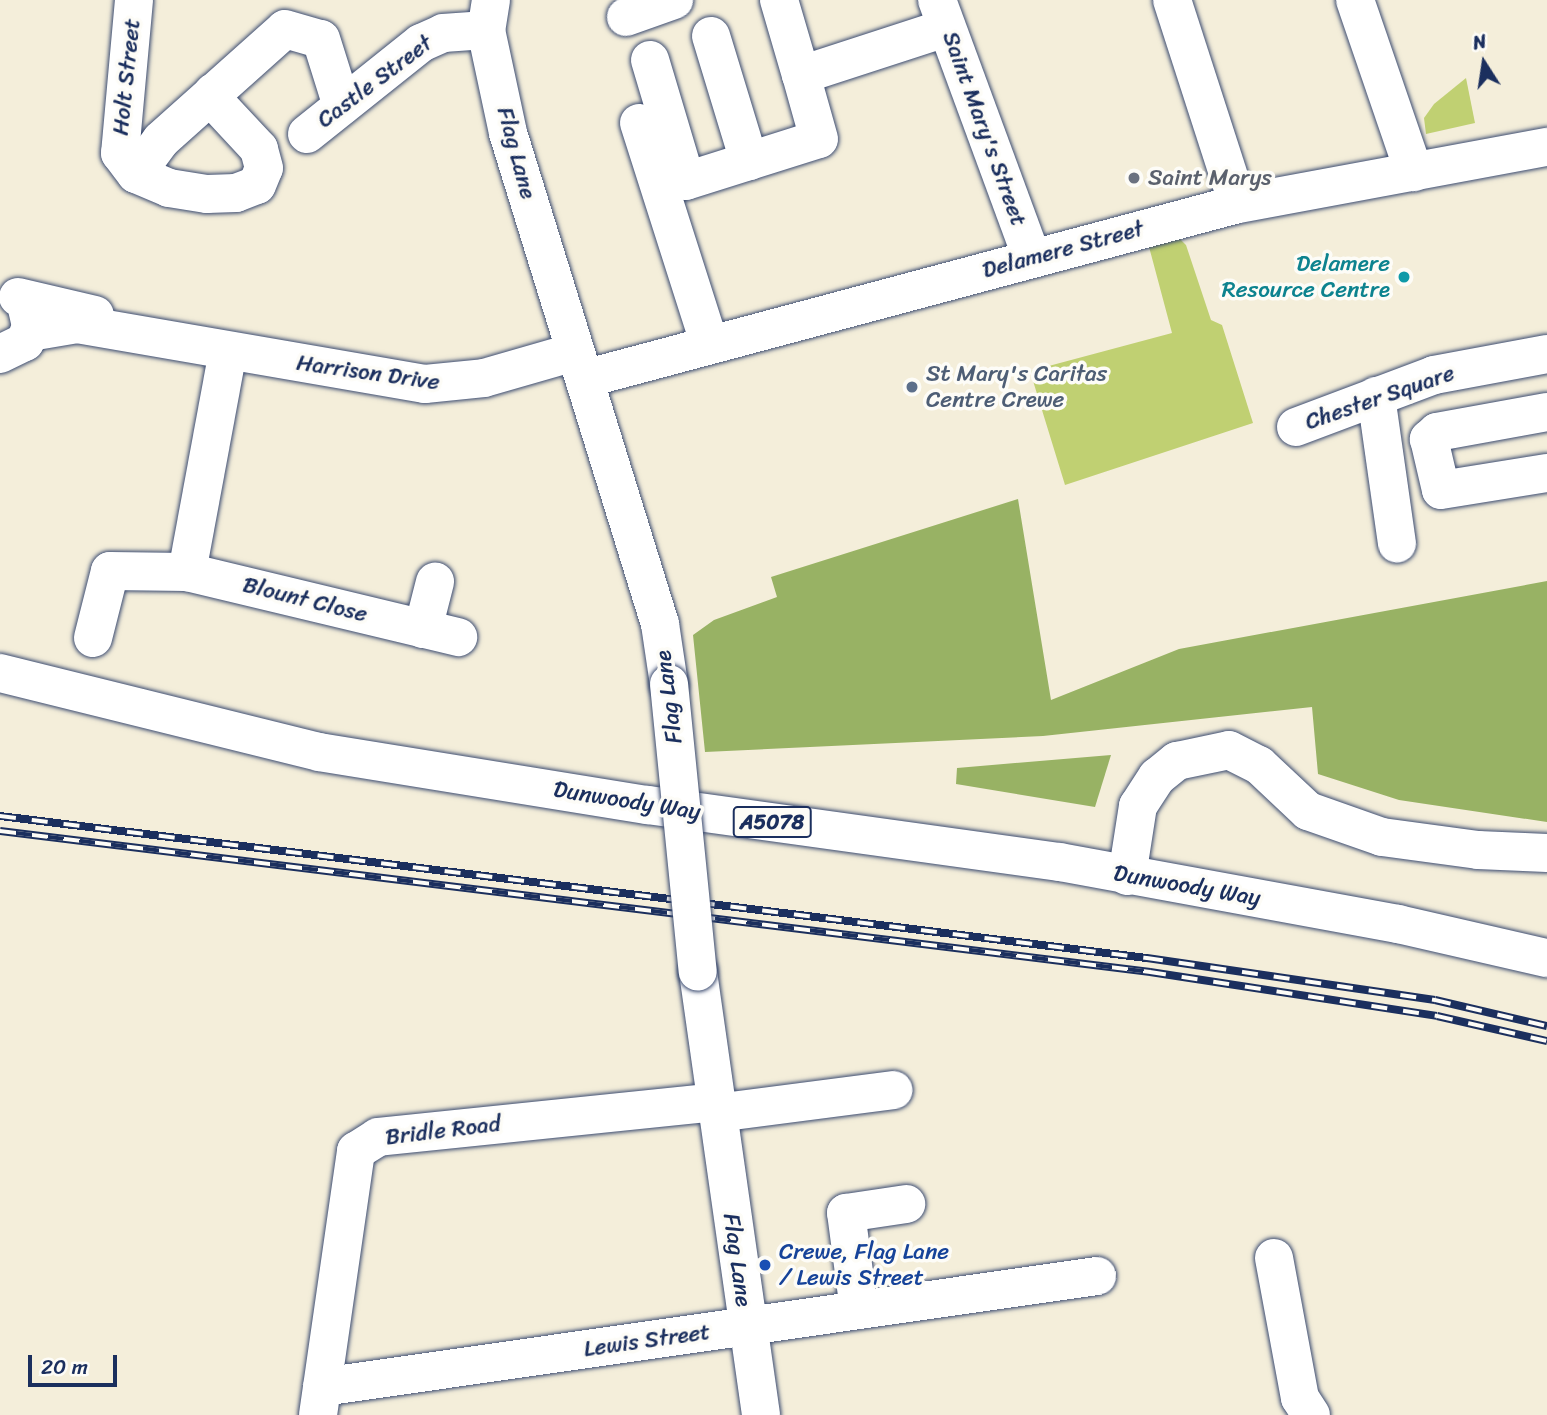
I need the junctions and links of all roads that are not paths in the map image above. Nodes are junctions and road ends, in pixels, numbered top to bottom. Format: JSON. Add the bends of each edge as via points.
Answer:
{"nodes":[{"id":1,"x":134,"y":0,"type":"edge"},
{"id":2,"x":674,"y":0,"type":"edge"},
{"id":3,"x":779,"y":0,"type":"edge"},
{"id":4,"x":1172,"y":0,"type":"edge"},
{"id":5,"x":1355,"y":0,"type":"edge"},
{"id":6,"x":941,"y":14,"type":"edge"},
{"id":7,"x":489,"y":15,"type":"edge"},
{"id":8,"x":626,"y":17,"type":"dead end"},
{"id":9,"x":711,"y":36,"type":"dead end"},
{"id":10,"x":650,"y":60,"type":"dead end"},
{"id":11,"x":801,"y":75,"type":"junction"},
{"id":12,"x":213,"y":93,"type":"junction"},
{"id":13,"x":342,"y":106,"type":"junction"},
{"id":14,"x":639,"y":123,"type":"dead end"},
{"id":15,"x":307,"y":134,"type":"dead end"},
{"id":16,"x":1547,"y":147,"type":"edge"},
{"id":17,"x":750,"y":161,"type":"junction"},
{"id":18,"x":128,"y":164,"type":"junction"},
{"id":19,"x":1414,"y":172,"type":"junction"},
{"id":20,"x":1238,"y":204,"type":"junction"},
{"id":21,"x":1032,"y":258,"type":"junction"},
{"id":22,"x":12,"y":319,"type":"edge"},
{"id":23,"x":710,"y":345,"type":"junction"},
{"id":24,"x":228,"y":351,"type":"junction"},
{"id":25,"x":1547,"y":354,"type":"edge"},
{"id":26,"x":579,"y":365,"type":"junction"},
{"id":27,"x":1376,"y":396,"type":"junction"},
{"id":28,"x":1547,"y":412,"type":"edge"},
{"id":29,"x":1296,"y":427,"type":"dead end"},
{"id":30,"x":1547,"y":473,"type":"edge"},
{"id":31,"x":1397,"y":544,"type":"dead end"},
{"id":32,"x":187,"y":572,"type":"junction"},
{"id":33,"x":435,"y":582,"type":"dead end"},
{"id":34,"x":93,"y":638,"type":"dead end"},
{"id":35,"x":0,"y":673,"type":"edge"},
{"id":36,"x":1547,"y":853,"type":"edge"},
{"id":37,"x":1127,"y":876,"type":"junction"},
{"id":38,"x":1547,"y":958,"type":"edge"},
{"id":39,"x":894,"y":1090,"type":"dead end"},
{"id":40,"x":716,"y":1108,"type":"junction"},
{"id":41,"x":906,"y":1204,"type":"dead end"},
{"id":42,"x":1274,"y":1258,"type":"dead end"},
{"id":43,"x":1097,"y":1276,"type":"dead end"},
{"id":44,"x":859,"y":1310,"type":"junction"},
{"id":45,"x":746,"y":1326,"type":"junction"},
{"id":46,"x":320,"y":1401,"type":"edge"},
{"id":47,"x":761,"y":1415,"type":"edge"},
{"id":48,"x":1311,"y":1415,"type":"edge"}],
"edges":[{"from":1,"to":18,"type":"street","name":"Holt Street"},
{"from":2,"to":8,"type":"street"},
{"from":3,"to":11,"type":"street"},
{"from":4,"to":20,"type":"street"},
{"from":5,"to":19,"type":"street"},
{"from":6,"to":11,"type":"street"},
{"from":6,"to":21,"type":"street","name":"Saint Mary's Street"},
{"from":7,"to":13,"type":"street","name":"Castle Street","via":[[421,43]]},
{"from":7,"to":26,"type":"street","name":"Flag Lane","via":[[508,133]]},
{"from":9,"to":17,"type":"street"},
{"from":10,"to":17,"type":"street","via":[[686,181]]},
{"from":11,"to":17,"type":"street","via":[[820,139]]},
{"from":12,"to":13,"type":"street","via":[[285,29],[321,39]]},
{"from":12,"to":18,"type":"street"},
{"from":12,"to":18,"type":"street","via":[[217,104],[259,149],[264,168],[257,184],[236,193],[207,194],[169,188]]},
{"from":13,"to":15,"type":"street","name":"Castle Street"},
{"from":14,"to":23,"type":"street"},
{"from":16,"to":19,"type":"street","name":"Delamere Street"},
{"from":19,"to":20,"type":"street","name":"Delamere Street"},
{"from":20,"to":21,"type":"street","name":"Delamere Street"},
{"from":21,"to":23,"type":"street","name":"Delamere Street"},
{"from":22,"to":24,"type":"street","name":"Harrison Drive","via":[[78,310]]},
{"from":23,"to":26,"type":"street","name":"Delamere Street"},
{"from":24,"to":26,"type":"street","name":"Harrison Drive","via":[[450,385]]},
{"from":24,"to":32,"type":"street"},
{"from":25,"to":27,"type":"street","name":"Chester Square","via":[[1434,375]]},
{"from":26,"to":40,"type":"street","name":"Flag Lane","bridge":true,"via":[[660,624]]},
{"from":27,"to":29,"type":"street","name":"Chester Square"},
{"from":27,"to":31,"type":"street"},
{"from":28,"to":30,"type":"street","via":[[1437,432],[1429,439],[1441,490]]},
{"from":32,"to":33,"type":"street","name":"Blount Close","via":[[441,633]]},
{"from":32,"to":34,"type":"street","name":"Blount Close","via":[[110,570]]},
{"from":35,"to":37,"type":"street","name":"Dunwoody Way","number":"A5078","via":[[319,752]]},
{"from":36,"to":37,"type":"street","via":[[1478,850],[1382,837],[1308,811],[1259,765],[1229,750],[1177,761],[1157,777],[1138,806]]},
{"from":37,"to":38,"type":"street","name":"Dunwoody Way","number":"A5078","via":[[1398,924]]},
{"from":39,"to":40,"type":"street","name":"Bridle Road"},
{"from":40,"to":45,"type":"street","name":"Flag Lane"},
{"from":40,"to":46,"type":"street","name":"Bridle Road","via":[[378,1137],[366,1143],[351,1163]]},
{"from":41,"to":44,"type":"street","via":[[846,1213]]},
{"from":42,"to":48,"type":"street","via":[[1300,1398]]},
{"from":43,"to":44,"type":"street","name":"Lewis Street"},
{"from":44,"to":45,"type":"street","name":"Lewis Street"},
{"from":45,"to":46,"type":"street","name":"Lewis Street"},
{"from":45,"to":47,"type":"street","name":"Flag Lane"}]}
